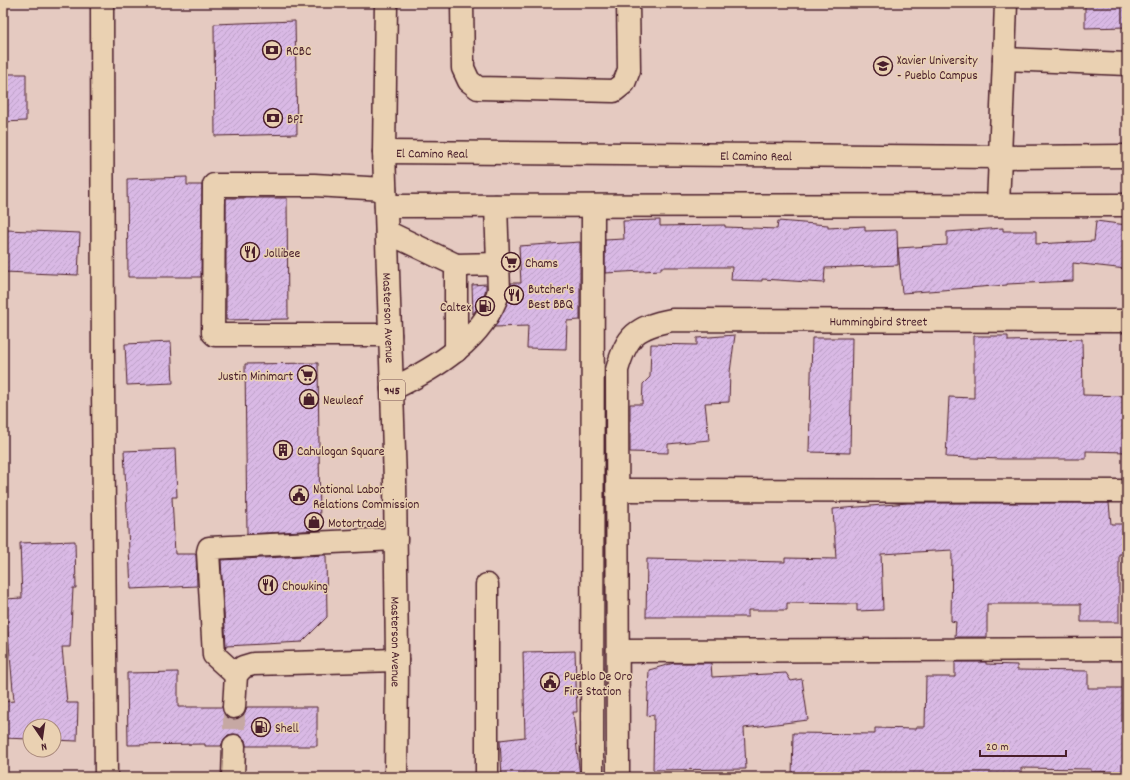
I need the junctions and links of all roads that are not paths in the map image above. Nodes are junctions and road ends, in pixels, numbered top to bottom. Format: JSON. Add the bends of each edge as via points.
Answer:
{"nodes":[{"id":1,"x":102,"y":3,"type":"edge"},
{"id":2,"x":386,"y":3,"type":"edge"},
{"id":3,"x":462,"y":3,"type":"edge"},
{"id":4,"x":628,"y":3,"type":"edge"},
{"id":5,"x":1006,"y":3,"type":"edge"},
{"id":6,"x":1004,"y":59,"type":"junction"},
{"id":7,"x":1127,"y":64,"type":"edge"},
{"id":8,"x":384,"y":152,"type":"junction"},
{"id":9,"x":1127,"y":156,"type":"edge"},
{"id":10,"x":1000,"y":157,"type":"junction"},
{"id":11,"x":386,"y":198,"type":"junction"},
{"id":12,"x":998,"y":205,"type":"junction"},
{"id":13,"x":1127,"y":205,"type":"edge"},
{"id":14,"x":496,"y":206,"type":"junction"},
{"id":15,"x":593,"y":206,"type":"junction"},
{"id":16,"x":387,"y":232,"type":"junction"},
{"id":17,"x":498,"y":264,"type":"junction"},
{"id":18,"x":456,"y":265,"type":"junction"},
{"id":19,"x":1127,"y":321,"type":"edge"},
{"id":20,"x":390,"y":335,"type":"junction"},
{"id":21,"x":456,"y":351,"type":"junction"},
{"id":22,"x":392,"y":389,"type":"junction"},
{"id":23,"x":618,"y":490,"type":"junction"},
{"id":24,"x":1127,"y":490,"type":"edge"},
{"id":25,"x":396,"y":539,"type":"junction"},
{"id":26,"x":487,"y":585,"type":"dead end"},
{"id":27,"x":1127,"y":649,"type":"edge"},
{"id":28,"x":618,"y":651,"type":"junction"},
{"id":29,"x":397,"y":660,"type":"junction"},
{"id":30,"x":236,"y":675,"type":"junction"},
{"id":31,"x":234,"y":707,"type":"tunnel mouth"},
{"id":32,"x":234,"y":746,"type":"tunnel mouth"},
{"id":33,"x":106,"y":777,"type":"edge"},
{"id":34,"x":233,"y":777,"type":"edge"},
{"id":35,"x":396,"y":777,"type":"edge"},
{"id":36,"x":487,"y":777,"type":"edge"},
{"id":37,"x":592,"y":777,"type":"edge"},
{"id":38,"x":618,"y":777,"type":"edge"}],
"edges":[{"from":1,"to":33,"type":"street"},
{"from":2,"to":8,"type":"street","name":"Masterson Avenue","number":"945"},
{"from":3,"to":4,"type":"street","via":[[463,68],[469,81],[478,88],[614,91],[624,83],[629,70]]},
{"from":5,"to":6,"type":"street"},
{"from":6,"to":7,"type":"street"},
{"from":6,"to":10,"type":"street"},
{"from":8,"to":10,"type":"street","name":"El Camino Real"},
{"from":8,"to":11,"type":"street","name":"Masterson Avenue","number":"945"},
{"from":9,"to":10,"type":"street","name":"El Camino Real"},
{"from":10,"to":12,"type":"street"},
{"from":11,"to":14,"type":"street"},
{"from":11,"to":16,"type":"street","name":"Masterson Avenue","number":"945"},
{"from":11,"to":20,"type":"street","via":[[314,185],[214,185],[213,333]]},
{"from":12,"to":13,"type":"street"},
{"from":12,"to":15,"type":"street"},
{"from":14,"to":15,"type":"street"},
{"from":14,"to":17,"type":"street"},
{"from":15,"to":37,"type":"street"},
{"from":16,"to":18,"type":"street"},
{"from":16,"to":20,"type":"street","name":"Masterson Avenue","number":"945"},
{"from":17,"to":18,"type":"street"},
{"from":17,"to":21,"type":"street","via":[[499,291],[495,304],[486,320]]},
{"from":18,"to":21,"type":"street"},
{"from":19,"to":23,"type":"street","name":"Hummingbird Street","via":[[672,320],[649,325],[633,335],[623,351],[617,370]]},
{"from":20,"to":22,"type":"street","name":"Masterson Avenue","number":"945"},
{"from":21,"to":22,"type":"street","via":[[441,363]]},
{"from":22,"to":25,"type":"street","name":"Masterson Avenue","number":"945"},
{"from":23,"to":24,"type":"street"},
{"from":23,"to":28,"type":"street"},
{"from":25,"to":29,"type":"street","name":"Masterson Avenue","number":"945"},
{"from":25,"to":30,"type":"street","via":[[209,548],[214,655]]},
{"from":26,"to":36,"type":"street"},
{"from":27,"to":28,"type":"street"},
{"from":28,"to":38,"type":"street"},
{"from":29,"to":30,"type":"street","via":[[253,664],[244,667]]},
{"from":29,"to":35,"type":"street","name":"Masterson Avenue","number":"945"},
{"from":30,"to":31,"type":"street"},
{"from":32,"to":34,"type":"street"}]}
